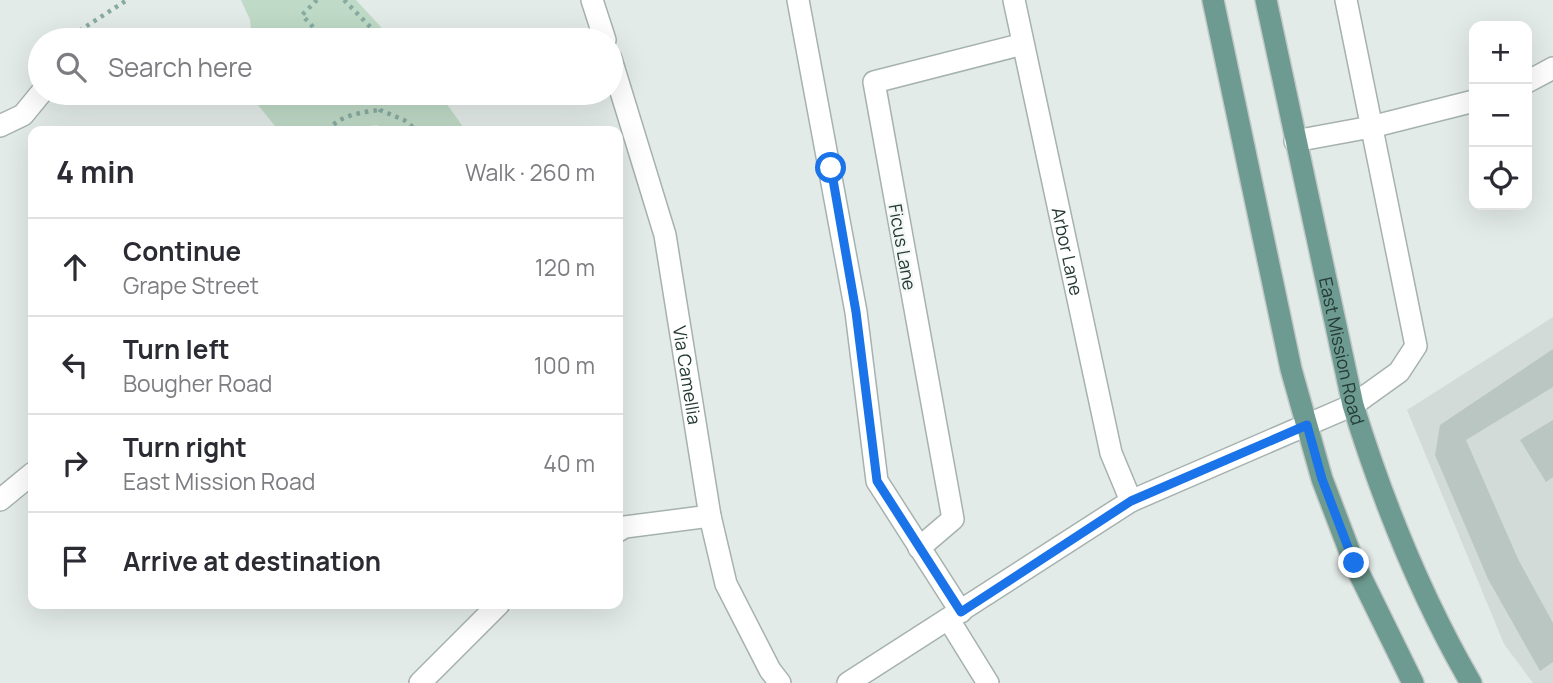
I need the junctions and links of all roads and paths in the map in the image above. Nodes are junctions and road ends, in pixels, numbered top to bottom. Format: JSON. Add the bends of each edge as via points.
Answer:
{"nodes":[{"id":1,"x":127,"y":0,"type":"edge"},
{"id":2,"x":317,"y":0,"type":"edge"},
{"id":3,"x":344,"y":0,"type":"edge"},
{"id":4,"x":592,"y":0,"type":"edge"},
{"id":5,"x":798,"y":0,"type":"edge"},
{"id":6,"x":1014,"y":0,"type":"edge"},
{"id":7,"x":1213,"y":0,"type":"edge"},
{"id":8,"x":1266,"y":0,"type":"edge"},
{"id":9,"x":1346,"y":0,"type":"edge"},
{"id":10,"x":84,"y":28,"type":"edge"},
{"id":11,"x":314,"y":28,"type":"edge"},
{"id":12,"x":371,"y":28,"type":"edge"},
{"id":13,"x":601,"y":28,"type":"edge"},
{"id":14,"x":1023,"y":44,"type":"junction"},
{"id":15,"x":1553,"y":68,"type":"edge"},
{"id":16,"x":1532,"y":79,"type":"edge"},
{"id":17,"x":623,"y":98,"type":"edge"},
{"id":18,"x":1469,"y":102,"type":"edge"},
{"id":19,"x":31,"y":105,"type":"edge"},
{"id":20,"x":379,"y":105,"type":"edge"},
{"id":21,"x":380,"y":110,"type":"junction"},
{"id":22,"x":0,"y":126,"type":"edge"},
{"id":23,"x":331,"y":126,"type":"edge"},
{"id":24,"x":412,"y":126,"type":"edge"},
{"id":25,"x":1371,"y":127,"type":"junction"},
{"id":26,"x":1295,"y":141,"type":"junction"},
{"id":27,"x":1353,"y":405,"type":"junction"},
{"id":28,"x":1307,"y":425,"type":"junction"},
{"id":29,"x":28,"y":476,"type":"edge"},
{"id":30,"x":0,"y":500,"type":"edge"},
{"id":31,"x":1131,"y":501,"type":"junction"},
{"id":32,"x":710,"y":516,"type":"junction"},
{"id":33,"x":623,"y":528,"type":"edge"},
{"id":34,"x":919,"y":548,"type":"junction"},
{"id":35,"x":494,"y":609,"type":"edge"},
{"id":36,"x":955,"y":616,"type":"junction"},
{"id":37,"x":420,"y":683,"type":"edge"},
{"id":38,"x":780,"y":683,"type":"edge"},
{"id":39,"x":849,"y":683,"type":"edge"},
{"id":40,"x":988,"y":683,"type":"edge"},
{"id":41,"x":1413,"y":683,"type":"edge"},
{"id":42,"x":1471,"y":683,"type":"edge"}],
"edges":[{"from":1,"to":10,"type":"path"},
{"from":2,"to":11,"type":"path","via":[[302,15]]},
{"from":3,"to":12,"type":"path"},
{"from":4,"to":13,"type":"street"},
{"from":5,"to":34,"type":"street","via":[[856,312],[877,481]]},
{"from":6,"to":14,"type":"street","name":"Arbor Lane"},
{"from":7,"to":28,"type":"main road","via":[[1291,369]]},
{"from":8,"to":26,"type":"main road","name":"East Mission Road"},
{"from":9,"to":25,"type":"street"},
{"from":14,"to":31,"type":"street","name":"Arbor Lane","via":[[1111,453]]},
{"from":14,"to":34,"type":"street","name":"Ficus Lane","via":[[874,82],[953,519]]},
{"from":15,"to":16,"type":"street"},
{"from":17,"to":32,"type":"street","name":"Via Camellia","via":[[665,235]]},
{"from":18,"to":25,"type":"street"},
{"from":19,"to":22,"type":"street","via":[[23,115]]},
{"from":20,"to":21,"type":"path"},
{"from":21,"to":23,"type":"path","via":[[357,113]]},
{"from":21,"to":24,"type":"path"},
{"from":25,"to":26,"type":"street"},
{"from":25,"to":27,"type":"street","via":[[1416,346],[1399,372]]},
{"from":26,"to":27,"type":"main road","name":"East Mission Road"},
{"from":27,"to":28,"type":"street"},
{"from":27,"to":42,"type":"main road","name":"East Mission Road","via":[[1399,539]]},
{"from":28,"to":31,"type":"street"},
{"from":28,"to":41,"type":"main road","via":[[1354,563]]},
{"from":29,"to":30,"type":"street"},
{"from":31,"to":36,"type":"street"},
{"from":32,"to":33,"type":"street"},
{"from":32,"to":38,"type":"street","name":"Via Camellia","via":[[726,584]]},
{"from":34,"to":36,"type":"street"},
{"from":35,"to":37,"type":"street"},
{"from":36,"to":39,"type":"street"},
{"from":36,"to":40,"type":"street"}]}
